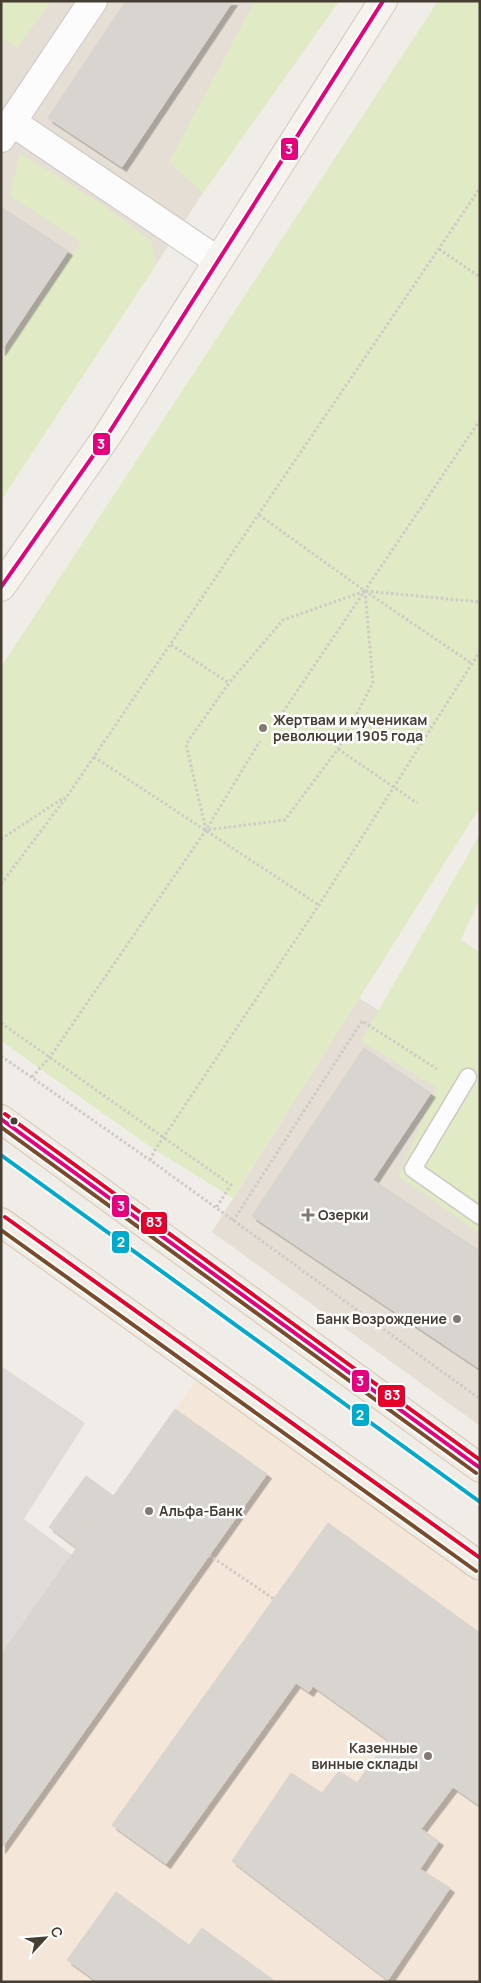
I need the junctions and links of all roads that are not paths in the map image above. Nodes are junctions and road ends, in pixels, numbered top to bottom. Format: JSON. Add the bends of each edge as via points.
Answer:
{"nodes":[{"id":1,"x":383,"y":1,"type":"edge"},
{"id":2,"x":91,"y":2,"type":"edge"},
{"id":3,"x":7,"y":130,"type":"edge"},
{"id":4,"x":218,"y":261,"type":"junction"},
{"id":5,"x":1,"y":587,"type":"edge"},
{"id":6,"x":464,"y":1083,"type":"road end"},
{"id":7,"x":1,"y":1119,"type":"edge"},
{"id":8,"x":480,"y":1216,"type":"edge"},
{"id":9,"x":1,"y":1222,"type":"edge"},
{"id":10,"x":480,"y":1468,"type":"edge"},
{"id":11,"x":480,"y":1566,"type":"edge"}],
"edges":[{"from":1,"to":4,"type":"main road"},
{"from":2,"to":3,"type":"street"},
{"from":3,"to":4,"type":"street"},
{"from":4,"to":5,"type":"main road","via":[[107,436]]},
{"from":6,"to":8,"type":"lane","via":[[414,1170]]},
{"from":7,"to":10,"type":"main road"},
{"from":9,"to":11,"type":"main road"}]}
